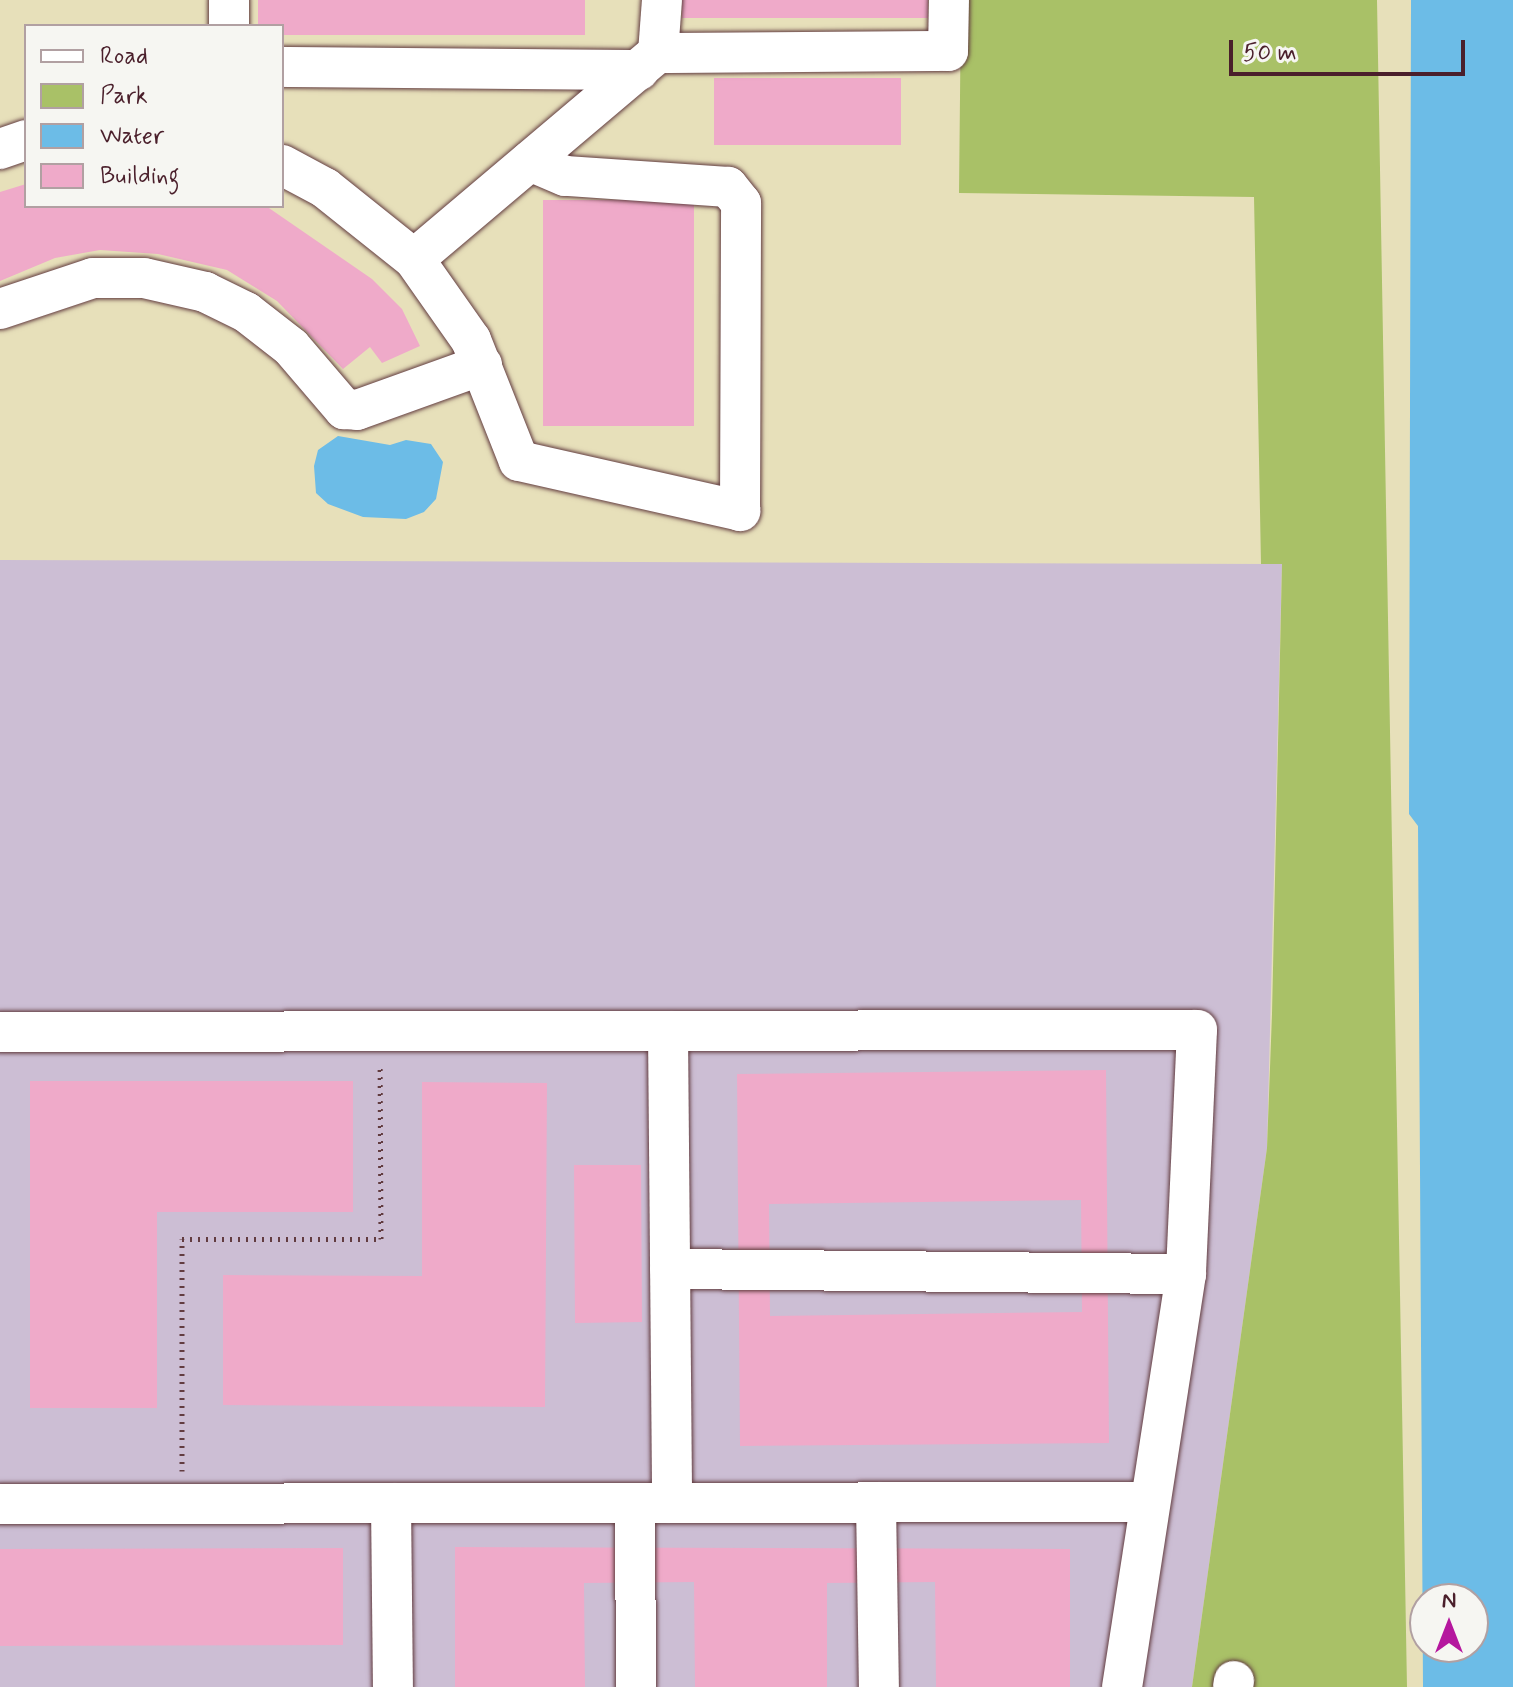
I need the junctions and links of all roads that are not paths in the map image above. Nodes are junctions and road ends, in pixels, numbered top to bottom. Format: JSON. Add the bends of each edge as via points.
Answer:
{"nodes":[{"id":1,"x":229,"y":0,"type":"edge"},
{"id":2,"x":662,"y":0,"type":"edge"},
{"id":3,"x":949,"y":0,"type":"edge"},
{"id":4,"x":229,"y":24,"type":"edge"},
{"id":5,"x":649,"y":62,"type":"junction"},
{"id":6,"x":284,"y":67,"type":"edge"},
{"id":7,"x":24,"y":141,"type":"edge"},
{"id":8,"x":0,"y":149,"type":"edge"},
{"id":9,"x":530,"y":161,"type":"junction"},
{"id":10,"x":284,"y":166,"type":"edge"},
{"id":11,"x":414,"y":259,"type":"junction"},
{"id":12,"x":0,"y":309,"type":"edge"},
{"id":13,"x":482,"y":365,"type":"junction"},
{"id":14,"x":668,"y":1031,"type":"junction"},
{"id":15,"x":0,"y":1032,"type":"edge"},
{"id":16,"x":670,"y":1269,"type":"junction"},
{"id":17,"x":1186,"y":1274,"type":"junction"},
{"id":18,"x":876,"y":1502,"type":"junction"},
{"id":19,"x":1149,"y":1502,"type":"junction"},
{"id":20,"x":391,"y":1503,"type":"junction"},
{"id":21,"x":654,"y":1503,"type":"junction"},
{"id":22,"x":0,"y":1504,"type":"edge"},
{"id":23,"x":393,"y":1687,"type":"edge"},
{"id":24,"x":636,"y":1687,"type":"edge"},
{"id":25,"x":879,"y":1687,"type":"edge"},
{"id":26,"x":1122,"y":1687,"type":"edge"}],
"edges":[{"from":1,"to":4,"type":"lane"},
{"from":2,"to":5,"type":"lane"},
{"from":3,"to":5,"type":"lane","via":[[948,51]]},
{"from":5,"to":6,"type":"lane"},
{"from":5,"to":9,"type":"lane"},
{"from":7,"to":8,"type":"lane"},
{"from":9,"to":11,"type":"lane"},
{"from":9,"to":13,"type":"lane","via":[[565,176],[728,187],[741,203],[740,511],[519,461]]},
{"from":10,"to":11,"type":"lane","via":[[325,188]]},
{"from":11,"to":13,"type":"lane","via":[[447,301]]},
{"from":12,"to":13,"type":"lane","via":[[93,278],[144,278],[205,292],[246,312],[291,347],[344,409],[357,410]]},
{"from":14,"to":15,"type":"lane"},
{"from":14,"to":16,"type":"lane"},
{"from":14,"to":17,"type":"lane","via":[[1197,1030]]},
{"from":16,"to":17,"type":"lane"},
{"from":16,"to":21,"type":"lane"},
{"from":17,"to":19,"type":"lane"},
{"from":18,"to":19,"type":"lane"},
{"from":18,"to":21,"type":"lane"},
{"from":18,"to":25,"type":"lane"},
{"from":19,"to":26,"type":"lane"},
{"from":20,"to":21,"type":"lane"},
{"from":20,"to":22,"type":"lane"},
{"from":20,"to":23,"type":"lane"},
{"from":21,"to":24,"type":"lane"}]}
